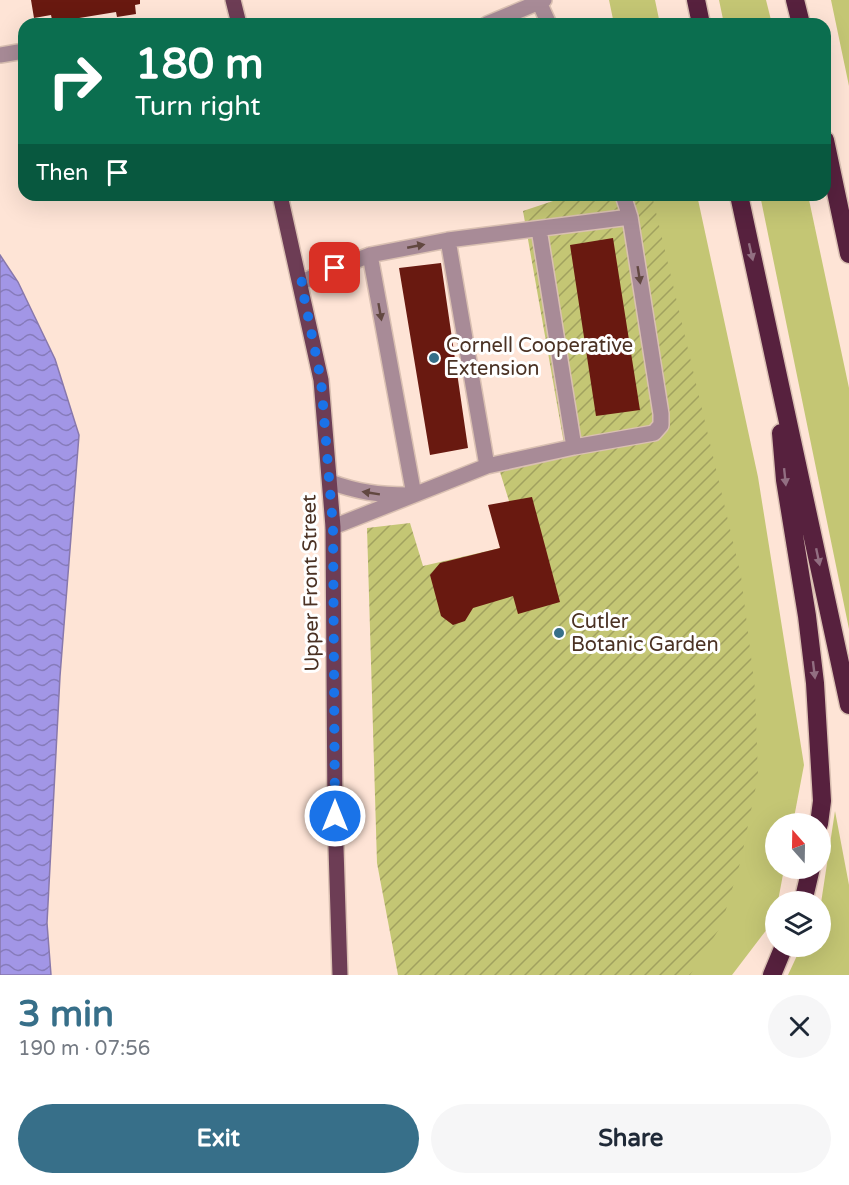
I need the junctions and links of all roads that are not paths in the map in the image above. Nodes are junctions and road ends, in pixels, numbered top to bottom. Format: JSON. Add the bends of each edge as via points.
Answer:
{"nodes":[{"id":1,"x":696,"y":0,"type":"edge"},
{"id":2,"x":795,"y":0,"type":"edge"},
{"id":3,"x":235,"y":1,"type":"edge"},
{"id":4,"x":542,"y":1,"type":"edge"},
{"id":5,"x":238,"y":18,"type":"edge"},
{"id":6,"x":501,"y":18,"type":"edge"},
{"id":7,"x":547,"y":18,"type":"edge"},
{"id":8,"x":700,"y":18,"type":"edge"},
{"id":9,"x":800,"y":18,"type":"edge"},
{"id":10,"x":18,"y":52,"type":"edge"},
{"id":11,"x":0,"y":55,"type":"edge"},
{"id":12,"x":831,"y":168,"type":"edge"},
{"id":13,"x":281,"y":201,"type":"edge"},
{"id":14,"x":625,"y":201,"type":"edge"},
{"id":15,"x":740,"y":201,"type":"edge"},
{"id":16,"x":630,"y":217,"type":"junction"},
{"id":17,"x":539,"y":229,"type":"junction"},
{"id":18,"x":448,"y":240,"type":"junction"},
{"id":19,"x":849,"y":254,"type":"edge"},
{"id":20,"x":370,"y":255,"type":"junction"},
{"id":21,"x":301,"y":282,"type":"junction"},
{"id":22,"x":775,"y":356,"type":"junction"},
{"id":23,"x":574,"y":447,"type":"junction"},
{"id":24,"x":487,"y":466,"type":"junction"},
{"id":25,"x":330,"y":482,"type":"junction"},
{"id":26,"x":414,"y":495,"type":"junction"},
{"id":27,"x":333,"y":527,"type":"junction"},
{"id":28,"x":849,"y":705,"type":"edge"},
{"id":29,"x":820,"y":813,"type":"edge"},
{"id":30,"x":779,"y":957,"type":"edge"},
{"id":31,"x":340,"y":975,"type":"edge"},
{"id":32,"x":772,"y":975,"type":"edge"}],
"edges":[{"from":1,"to":8,"type":"highway"},
{"from":2,"to":9,"type":"highway"},
{"from":3,"to":5,"type":"main road"},
{"from":4,"to":6,"type":"lane"},
{"from":4,"to":7,"type":"lane"},
{"from":10,"to":11,"type":"lane"},
{"from":12,"to":19,"type":"highway"},
{"from":13,"to":21,"type":"main road","name":"Upper Front Street"},
{"from":14,"to":16,"type":"lane"},
{"from":15,"to":22,"type":"highway","one_way":true},
{"from":16,"to":17,"type":"lane"},
{"from":16,"to":23,"type":"lane","one_way":true,"via":[[660,425],[654,433]]},
{"from":17,"to":18,"type":"lane"},
{"from":17,"to":23,"type":"lane"},
{"from":20,"to":18,"type":"lane","one_way":true},
{"from":18,"to":24,"type":"lane"},
{"from":20,"to":21,"type":"lane"},
{"from":20,"to":26,"type":"lane","one_way":true},
{"from":21,"to":25,"type":"main road","name":"Upper Front Street","via":[[321,380]]},
{"from":22,"to":28,"type":"highway","one_way":true},
{"from":22,"to":29,"type":"highway","one_way":true,"via":[[785,480],[815,683]]},
{"from":23,"to":24,"type":"lane"},
{"from":24,"to":26,"type":"lane"},
{"from":26,"to":25,"type":"lane","one_way":true,"via":[[378,495]]},
{"from":25,"to":27,"type":"main road","name":"Upper Front Street"},
{"from":26,"to":27,"type":"lane"},
{"from":27,"to":31,"type":"main road","name":"Upper Front Street"},
{"from":30,"to":32,"type":"highway"}]}
